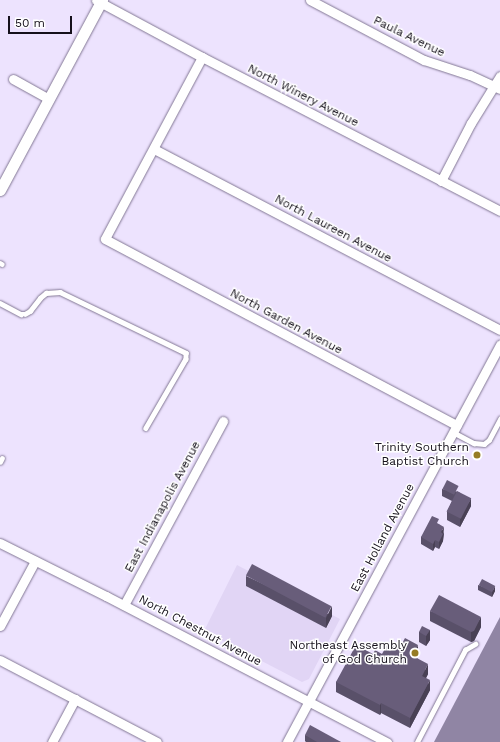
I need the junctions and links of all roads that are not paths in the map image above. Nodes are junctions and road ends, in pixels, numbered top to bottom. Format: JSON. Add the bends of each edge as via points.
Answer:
{"nodes":[{"id":1,"x":310,"y":0,"type":"edge"},
{"id":2,"x":100,"y":1,"type":"edge"},
{"id":3,"x":202,"y":57,"type":"junction"},
{"id":4,"x":500,"y":76,"type":"edge"},
{"id":5,"x":12,"y":79,"type":"dead end"},
{"id":6,"x":497,"y":87,"type":"edge"},
{"id":7,"x":49,"y":99,"type":"junction"},
{"id":8,"x":154,"y":149,"type":"junction"},
{"id":9,"x":441,"y":181,"type":"junction"},
{"id":10,"x":0,"y":190,"type":"edge"},
{"id":11,"x":500,"y":211,"type":"edge"},
{"id":12,"x":0,"y":303,"type":"edge"},
{"id":13,"x":500,"y":330,"type":"edge"},
{"id":14,"x":500,"y":345,"type":"edge"},
{"id":15,"x":500,"y":419,"type":"edge"},
{"id":16,"x":223,"y":421,"type":"dead end"},
{"id":17,"x":146,"y":428,"type":"dead end"},
{"id":18,"x":455,"y":429,"type":"junction"},
{"id":19,"x":0,"y":543,"type":"edge"},
{"id":20,"x":35,"y":561,"type":"junction"},
{"id":21,"x":124,"y":605,"type":"junction"},
{"id":22,"x":0,"y":626,"type":"edge"},
{"id":23,"x":475,"y":644,"type":"dead end"},
{"id":24,"x":0,"y":660,"type":"edge"},
{"id":25,"x":75,"y":699,"type":"junction"},
{"id":26,"x":308,"y":701,"type":"junction"},
{"id":27,"x":52,"y":742,"type":"edge"},
{"id":28,"x":158,"y":742,"type":"edge"},
{"id":29,"x":287,"y":742,"type":"edge"},
{"id":30,"x":387,"y":742,"type":"edge"},
{"id":31,"x":417,"y":742,"type":"edge"}],
"edges":[{"from":1,"to":6,"type":"street","name":"Paula Avenue","via":[[424,60]]},
{"from":2,"to":3,"type":"street","name":"North Winery Avenue"},
{"from":2,"to":7,"type":"street"},
{"from":3,"to":8,"type":"street"},
{"from":3,"to":9,"type":"street","name":"North Winery Avenue"},
{"from":4,"to":6,"type":"street"},
{"from":5,"to":7,"type":"street"},
{"from":6,"to":9,"type":"street","via":[[471,124]]},
{"from":7,"to":10,"type":"street"},
{"from":8,"to":13,"type":"street","name":"North Laureen Avenue"},
{"from":8,"to":18,"type":"street","name":"North Garden Avenue","via":[[105,239]]},
{"from":9,"to":11,"type":"street","name":"North Winery Avenue"},
{"from":12,"to":17,"type":"lane","via":[[20,314],[25,314],[46,293],[60,292],[186,353],[186,359]]},
{"from":14,"to":18,"type":"street","name":"East Holland Avenue"},
{"from":15,"to":18,"type":"lane","via":[[489,440],[484,444],[474,443]]},
{"from":16,"to":21,"type":"street","name":"East Indianapolis Avenue"},
{"from":18,"to":26,"type":"street","name":"East Holland Avenue"},
{"from":19,"to":20,"type":"street","name":"North Chestnut Avenue"},
{"from":20,"to":21,"type":"street","name":"North Chestnut Avenue"},
{"from":20,"to":22,"type":"street"},
{"from":21,"to":26,"type":"street","name":"North Chestnut Avenue"},
{"from":23,"to":31,"type":"lane","via":[[465,650]]},
{"from":24,"to":25,"type":"street"},
{"from":25,"to":27,"type":"street"},
{"from":25,"to":28,"type":"street"},
{"from":26,"to":29,"type":"street","name":"East Holland Avenue"},
{"from":26,"to":30,"type":"street","name":"North Chestnut Avenue"}]}
